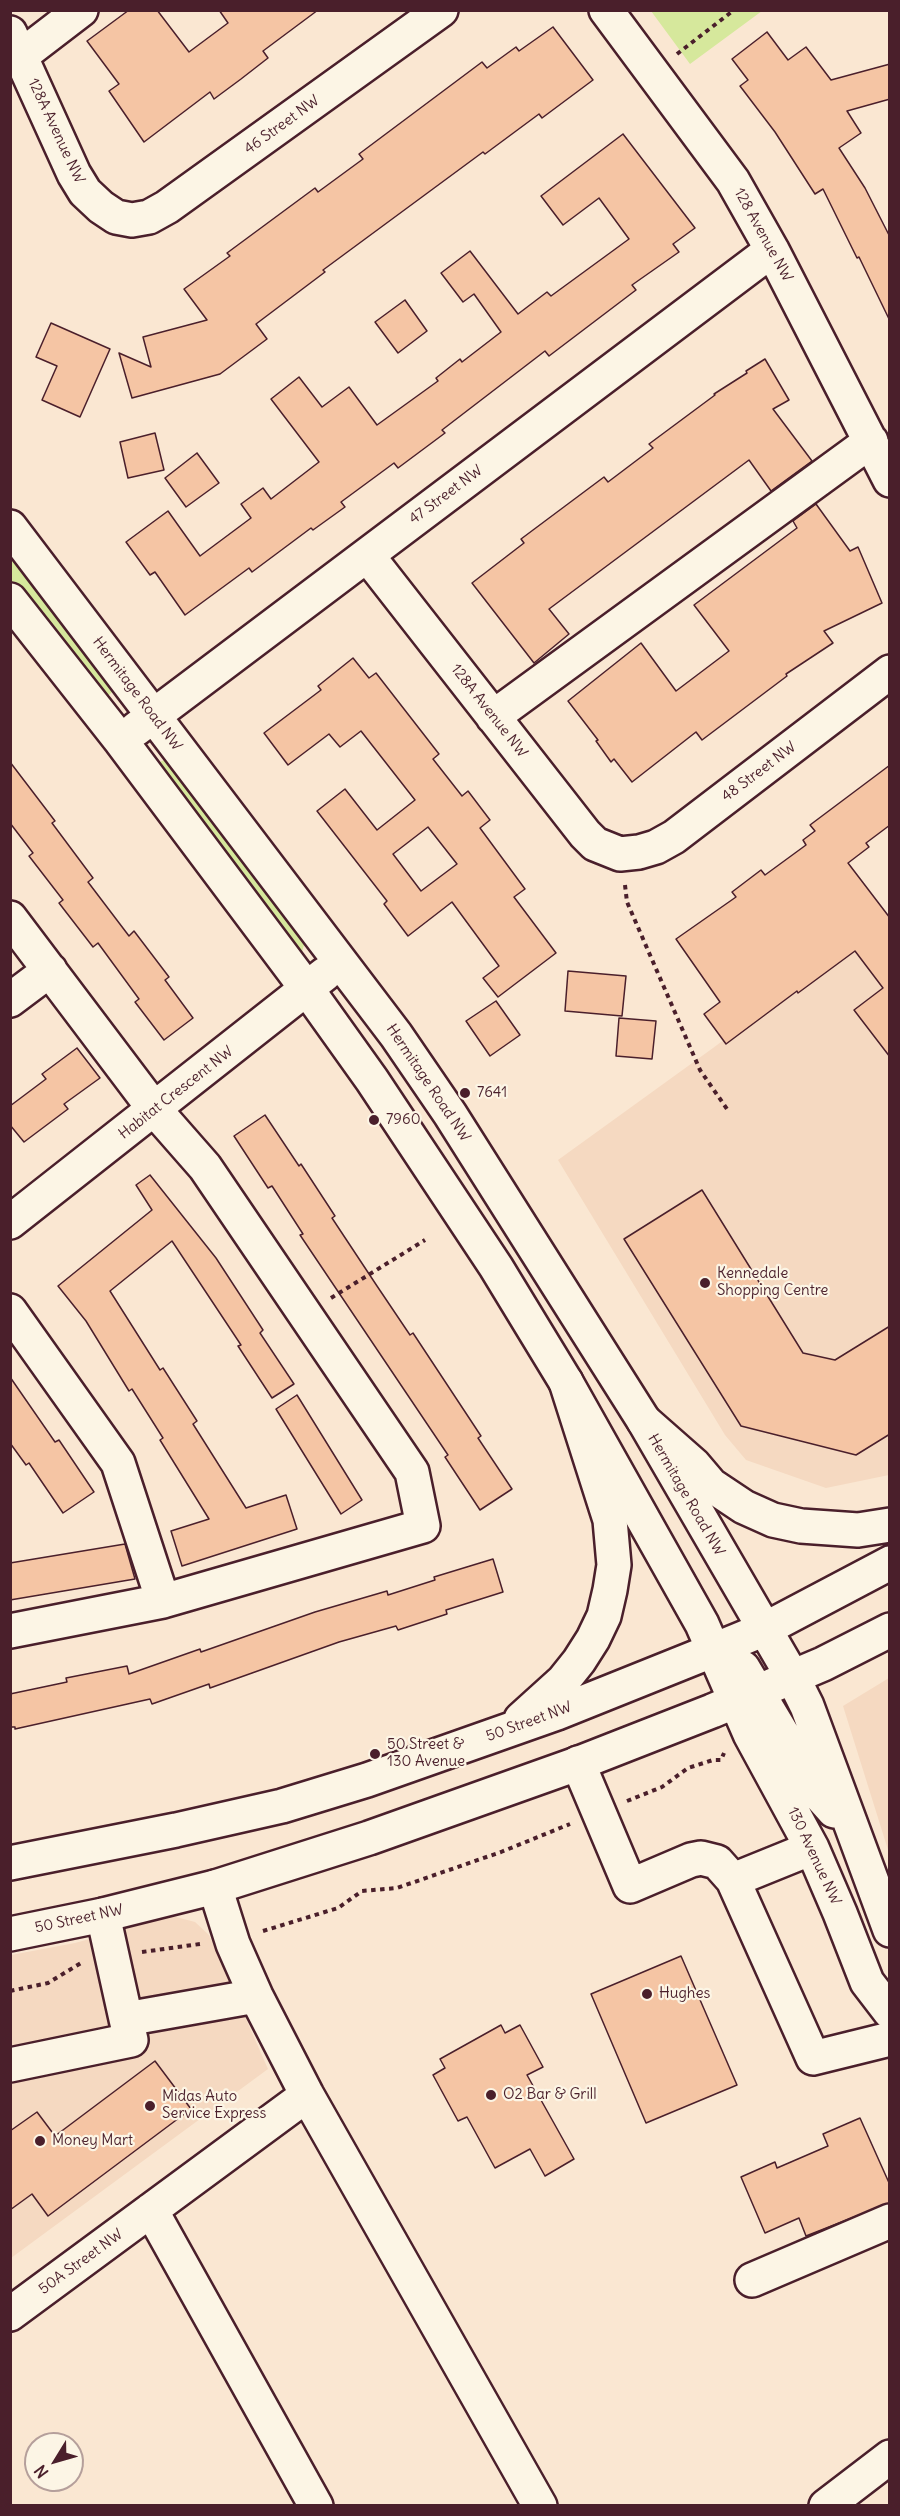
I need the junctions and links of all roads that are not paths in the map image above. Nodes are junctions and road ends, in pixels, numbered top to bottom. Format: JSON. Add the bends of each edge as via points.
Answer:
{"nodes":[{"id":1,"x":81,"y":10,"type":"edge"},
{"id":2,"x":441,"y":10,"type":"edge"},
{"id":3,"x":606,"y":10,"type":"edge"},
{"id":4,"x":16,"y":44,"type":"edge"},
{"id":5,"x":116,"y":217,"type":"joint"},
{"id":6,"x":772,"y":250,"type":"junction"},
{"id":7,"x":871,"y":441,"type":"junction"},
{"id":8,"x":890,"y":480,"type":"edge"},
{"id":9,"x":10,"y":527,"type":"edge"},
{"id":10,"x":367,"y":555,"type":"junction"},
{"id":11,"x":10,"y":600,"type":"edge"},
{"id":12,"x":890,"y":672,"type":"edge"},
{"id":13,"x":154,"y":716,"type":"junction"},
{"id":14,"x":494,"y":717,"type":"junction"},
{"id":15,"x":121,"y":741,"type":"junction"},
{"id":16,"x":620,"y":854,"type":"joint"},
{"id":17,"x":10,"y":918,"type":"edge"},
{"id":18,"x":340,"y":962,"type":"junction"},
{"id":19,"x":50,"y":970,"type":"junction"},
{"id":20,"x":307,"y":989,"type":"junction"},
{"id":21,"x":10,"y":1000,"type":"edge"},
{"id":22,"x":155,"y":1110,"type":"junction"},
{"id":23,"x":10,"y":1222,"type":"edge"},
{"id":24,"x":10,"y":1311,"type":"edge"},
{"id":25,"x":566,"y":1382,"type":"junction"},
{"id":26,"x":644,"y":1421,"type":"junction"},
{"id":27,"x":890,"y":1525,"type":"edge"},
{"id":28,"x":890,"y":1563,"type":"edge"},
{"id":29,"x":163,"y":1601,"type":"junction"},
{"id":30,"x":765,"y":1629,"type":"junction"},
{"id":31,"x":890,"y":1630,"type":"edge"},
{"id":32,"x":10,"y":1631,"type":"edge"},
{"id":33,"x":714,"y":1650,"type":"junction"},
{"id":34,"x":792,"y":1676,"type":"junction"},
{"id":35,"x":746,"y":1696,"type":"junction"},
{"id":36,"x":503,"y":1732,"type":"junction"},
{"id":37,"x":578,"y":1763,"type":"junction"},
{"id":38,"x":854,"y":1835,"type":"junction"},
{"id":39,"x":812,"y":1848,"type":"junction"},
{"id":40,"x":10,"y":1863,"type":"edge"},
{"id":41,"x":733,"y":1880,"type":"junction"},
{"id":42,"x":215,"y":1887,"type":"junction"},
{"id":43,"x":103,"y":1915,"type":"junction"},
{"id":44,"x":890,"y":1930,"type":"edge"},
{"id":45,"x":10,"y":1934,"type":"edge"},
{"id":46,"x":256,"y":1996,"type":"junction"},
{"id":47,"x":890,"y":2012,"type":"edge"},
{"id":48,"x":126,"y":2019,"type":"junction"},
{"id":49,"x":890,"y":2039,"type":"edge"},
{"id":50,"x":10,"y":2065,"type":"edge"},
{"id":51,"x":307,"y":2095,"type":"junction"},
{"id":52,"x":151,"y":2210,"type":"junction"},
{"id":53,"x":890,"y":2221,"type":"edge"},
{"id":54,"x":752,"y":2280,"type":"dead end"},
{"id":55,"x":10,"y":2314,"type":"edge"},
{"id":56,"x":890,"y":2457,"type":"edge"},
{"id":57,"x":316,"y":2505,"type":"edge"},
{"id":58,"x":540,"y":2505,"type":"edge"},
{"id":59,"x":826,"y":2505,"type":"edge"}],
"edges":[{"from":1,"to":4,"type":"street"},
{"from":2,"to":5,"type":"street","name":"46 Street NW","via":[[167,207],[149,217]]},
{"from":3,"to":6,"type":"street","name":"128 Avenue NW","via":[[733,181]]},
{"from":4,"to":5,"type":"street","name":"128A Avenue NW","via":[[74,174],[85,192]]},
{"from":6,"to":7,"type":"street","name":"128 Avenue NW"},
{"from":6,"to":10,"type":"street","name":"47 Street NW"},
{"from":7,"to":8,"type":"street","name":"128 Avenue NW"},
{"from":7,"to":14,"type":"street"},
{"from":9,"to":13,"type":"street","name":"Hermitage Road NW"},
{"from":10,"to":13,"type":"street","name":"47 Street NW"},
{"from":10,"to":14,"type":"street","name":"128A Avenue NW"},
{"from":11,"to":15,"type":"street"},
{"from":12,"to":16,"type":"street","name":"48 Street NW","via":[[674,837],[647,849]]},
{"from":13,"to":15,"type":"street","name":"47 Street NW"},
{"from":13,"to":18,"type":"street","name":"Hermitage Road NW"},
{"from":14,"to":16,"type":"street","name":"128A Avenue NW","via":[[585,834],[595,844]]},
{"from":15,"to":20,"type":"street"},
{"from":17,"to":19,"type":"street"},
{"from":18,"to":20,"type":"street","name":"Habitat Crescent NW"},
{"from":18,"to":26,"type":"street","name":"Hermitage Road NW","via":[[450,1114]]},
{"from":19,"to":21,"type":"street"},
{"from":19,"to":22,"type":"street"},
{"from":20,"to":22,"type":"street","name":"Habitat Crescent NW"},
{"from":20,"to":25,"type":"street","via":[[434,1172]]},
{"from":22,"to":23,"type":"street","name":"Habitat Crescent NW"},
{"from":22,"to":29,"type":"street","via":[[205,1167],[412,1472],[423,1526]]},
{"from":24,"to":29,"type":"street","via":[[118,1463]]},
{"from":25,"to":33,"type":"street"},
{"from":25,"to":36,"type":"street","via":[[610,1520],[614,1554],[610,1590],[604,1616],[579,1661],[563,1681]]},
{"from":26,"to":27,"type":"street","via":[[711,1485],[773,1520],[858,1530]]},
{"from":26,"to":30,"type":"street","name":"Hermitage Road NW"},
{"from":28,"to":30,"type":"street","name":"50 Street NW"},
{"from":29,"to":32,"type":"street"},
{"from":30,"to":33,"type":"street","name":"50 Street NW"},
{"from":30,"to":34,"type":"street","name":"Hermitage Road NW"},
{"from":31,"to":34,"type":"street","name":"50 Street NW"},
{"from":33,"to":35,"type":"street"},
{"from":33,"to":36,"type":"street","name":"50 Street NW"},
{"from":34,"to":35,"type":"street","name":"50 Street NW"},
{"from":34,"to":38,"type":"street","via":[[807,1706]]},
{"from":35,"to":37,"type":"street","name":"50 Street NW"},
{"from":35,"to":38,"type":"street"},
{"from":35,"to":39,"type":"street","name":"130 Avenue NW"},
{"from":36,"to":40,"type":"street","name":"50 Street NW","via":[[282,1806]]},
{"from":37,"to":41,"type":"street","via":[[630,1886],[701,1858],[717,1862]]},
{"from":37,"to":42,"type":"street","name":"50 Street NW","via":[[369,1838]]},
{"from":38,"to":44,"type":"street"},
{"from":39,"to":41,"type":"street"},
{"from":39,"to":47,"type":"street","name":"130 Avenue NW","via":[[867,1982]]},
{"from":41,"to":49,"type":"street","via":[[813,2058]]},
{"from":42,"to":43,"type":"street","name":"50 Street NW"},
{"from":42,"to":46,"type":"street"},
{"from":43,"to":45,"type":"street","name":"50 Street NW"},
{"from":43,"to":48,"type":"street"},
{"from":46,"to":48,"type":"street"},
{"from":46,"to":51,"type":"street"},
{"from":48,"to":50,"type":"street","via":[[131,2040]]},
{"from":51,"to":52,"type":"street","name":"50A Street NW"},
{"from":51,"to":58,"type":"street"},
{"from":52,"to":55,"type":"street","name":"50A Street NW"},
{"from":52,"to":57,"type":"street"},
{"from":53,"to":54,"type":"street"},
{"from":56,"to":59,"type":"street"}]}
